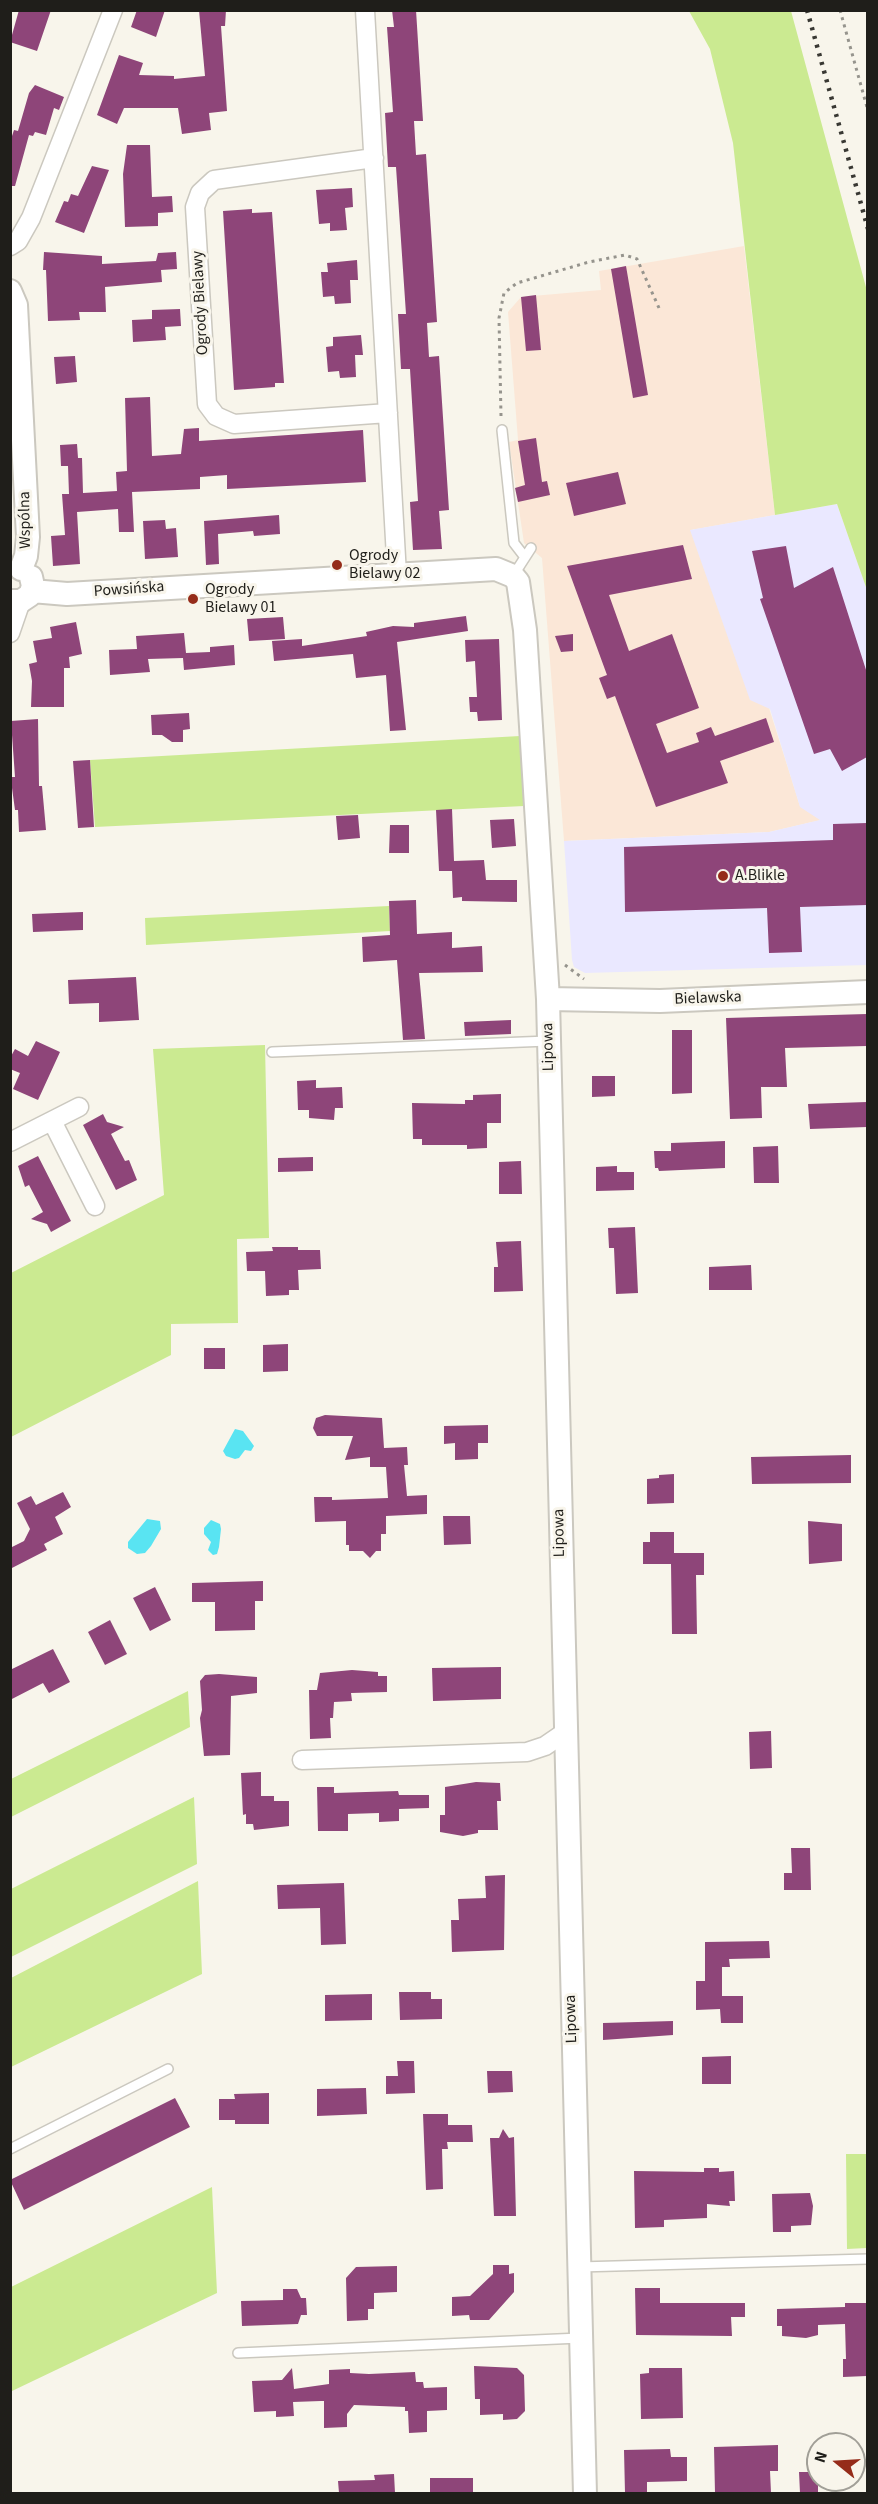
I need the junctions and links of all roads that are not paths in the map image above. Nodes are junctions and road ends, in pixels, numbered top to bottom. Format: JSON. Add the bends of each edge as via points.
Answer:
{"nodes":[{"id":1,"x":113,"y":10,"type":"edge"},
{"id":2,"x":365,"y":10,"type":"edge"},
{"id":3,"x":374,"y":158,"type":"junction"},
{"id":4,"x":10,"y":246,"type":"edge"},
{"id":5,"x":10,"y":291,"type":"edge"},
{"id":6,"x":388,"y":413,"type":"junction"},
{"id":7,"x":502,"y":430,"type":"road end"},
{"id":8,"x":16,"y":570,"type":"edge"},
{"id":9,"x":397,"y":575,"type":"junction"},
{"id":10,"x":513,"y":576,"type":"junction"},
{"id":11,"x":21,"y":598,"type":"edge"},
{"id":12,"x":10,"y":633,"type":"edge"},
{"id":13,"x":867,"y":992,"type":"edge"},
{"id":14,"x":548,"y":999,"type":"junction"},
{"id":15,"x":549,"y":1041,"type":"junction"},
{"id":16,"x":272,"y":1052,"type":"dead end"},
{"id":17,"x":79,"y":1107,"type":"dead end"},
{"id":18,"x":52,"y":1121,"type":"junction"},
{"id":19,"x":10,"y":1142,"type":"edge"},
{"id":20,"x":95,"y":1206,"type":"dead end"},
{"id":21,"x":564,"y":1733,"type":"junction"},
{"id":22,"x":302,"y":1760,"type":"dead end"},
{"id":23,"x":168,"y":2069,"type":"dead end"},
{"id":24,"x":10,"y":2149,"type":"edge"},
{"id":25,"x":867,"y":2259,"type":"edge"},
{"id":26,"x":578,"y":2267,"type":"junction"},
{"id":27,"x":580,"y":2338,"type":"junction"},
{"id":28,"x":238,"y":2353,"type":"dead end"},
{"id":29,"x":585,"y":2493,"type":"edge"}],
"edges":[{"from":1,"to":4,"type":"street","via":[[31,218],[18,241]]},
{"from":2,"to":3,"type":"street"},
{"from":3,"to":6,"type":"street"},
{"from":3,"to":6,"type":"street","name":"Ogrody Bielawy","via":[[214,180],[200,193],[195,207],[207,404],[216,416],[234,424]]},
{"from":5,"to":8,"type":"street","name":"Wspólna","via":[[16,305],[28,537],[26,556]]},
{"from":6,"to":9,"type":"street"},
{"from":7,"to":10,"type":"lane","via":[[514,543],[528,552]]},
{"from":8,"to":11,"type":"street","via":[[31,577]]},
{"from":9,"to":10,"type":"street","name":"Powsińska","via":[[496,569]]},
{"from":9,"to":11,"type":"street","name":"Powsińska"},
{"from":10,"to":14,"type":"street","name":"Lipowa","via":[[521,594],[525,630]]},
{"from":11,"to":12,"type":"street"},
{"from":13,"to":14,"type":"street","name":"Bielawska","via":[[660,1001]]},
{"from":14,"to":15,"type":"street","name":"Lipowa"},
{"from":15,"to":16,"type":"lane"},
{"from":15,"to":21,"type":"street","name":"Lipowa"},
{"from":17,"to":18,"type":"street"},
{"from":18,"to":19,"type":"street"},
{"from":18,"to":20,"type":"street"},
{"from":21,"to":22,"type":"street","via":[[527,1752]]},
{"from":21,"to":26,"type":"street","name":"Lipowa"},
{"from":23,"to":24,"type":"lane"},
{"from":25,"to":26,"type":"lane"},
{"from":26,"to":27,"type":"street","name":"Lipowa"},
{"from":27,"to":28,"type":"lane"},
{"from":27,"to":29,"type":"street","name":"Lipowa"}]}
